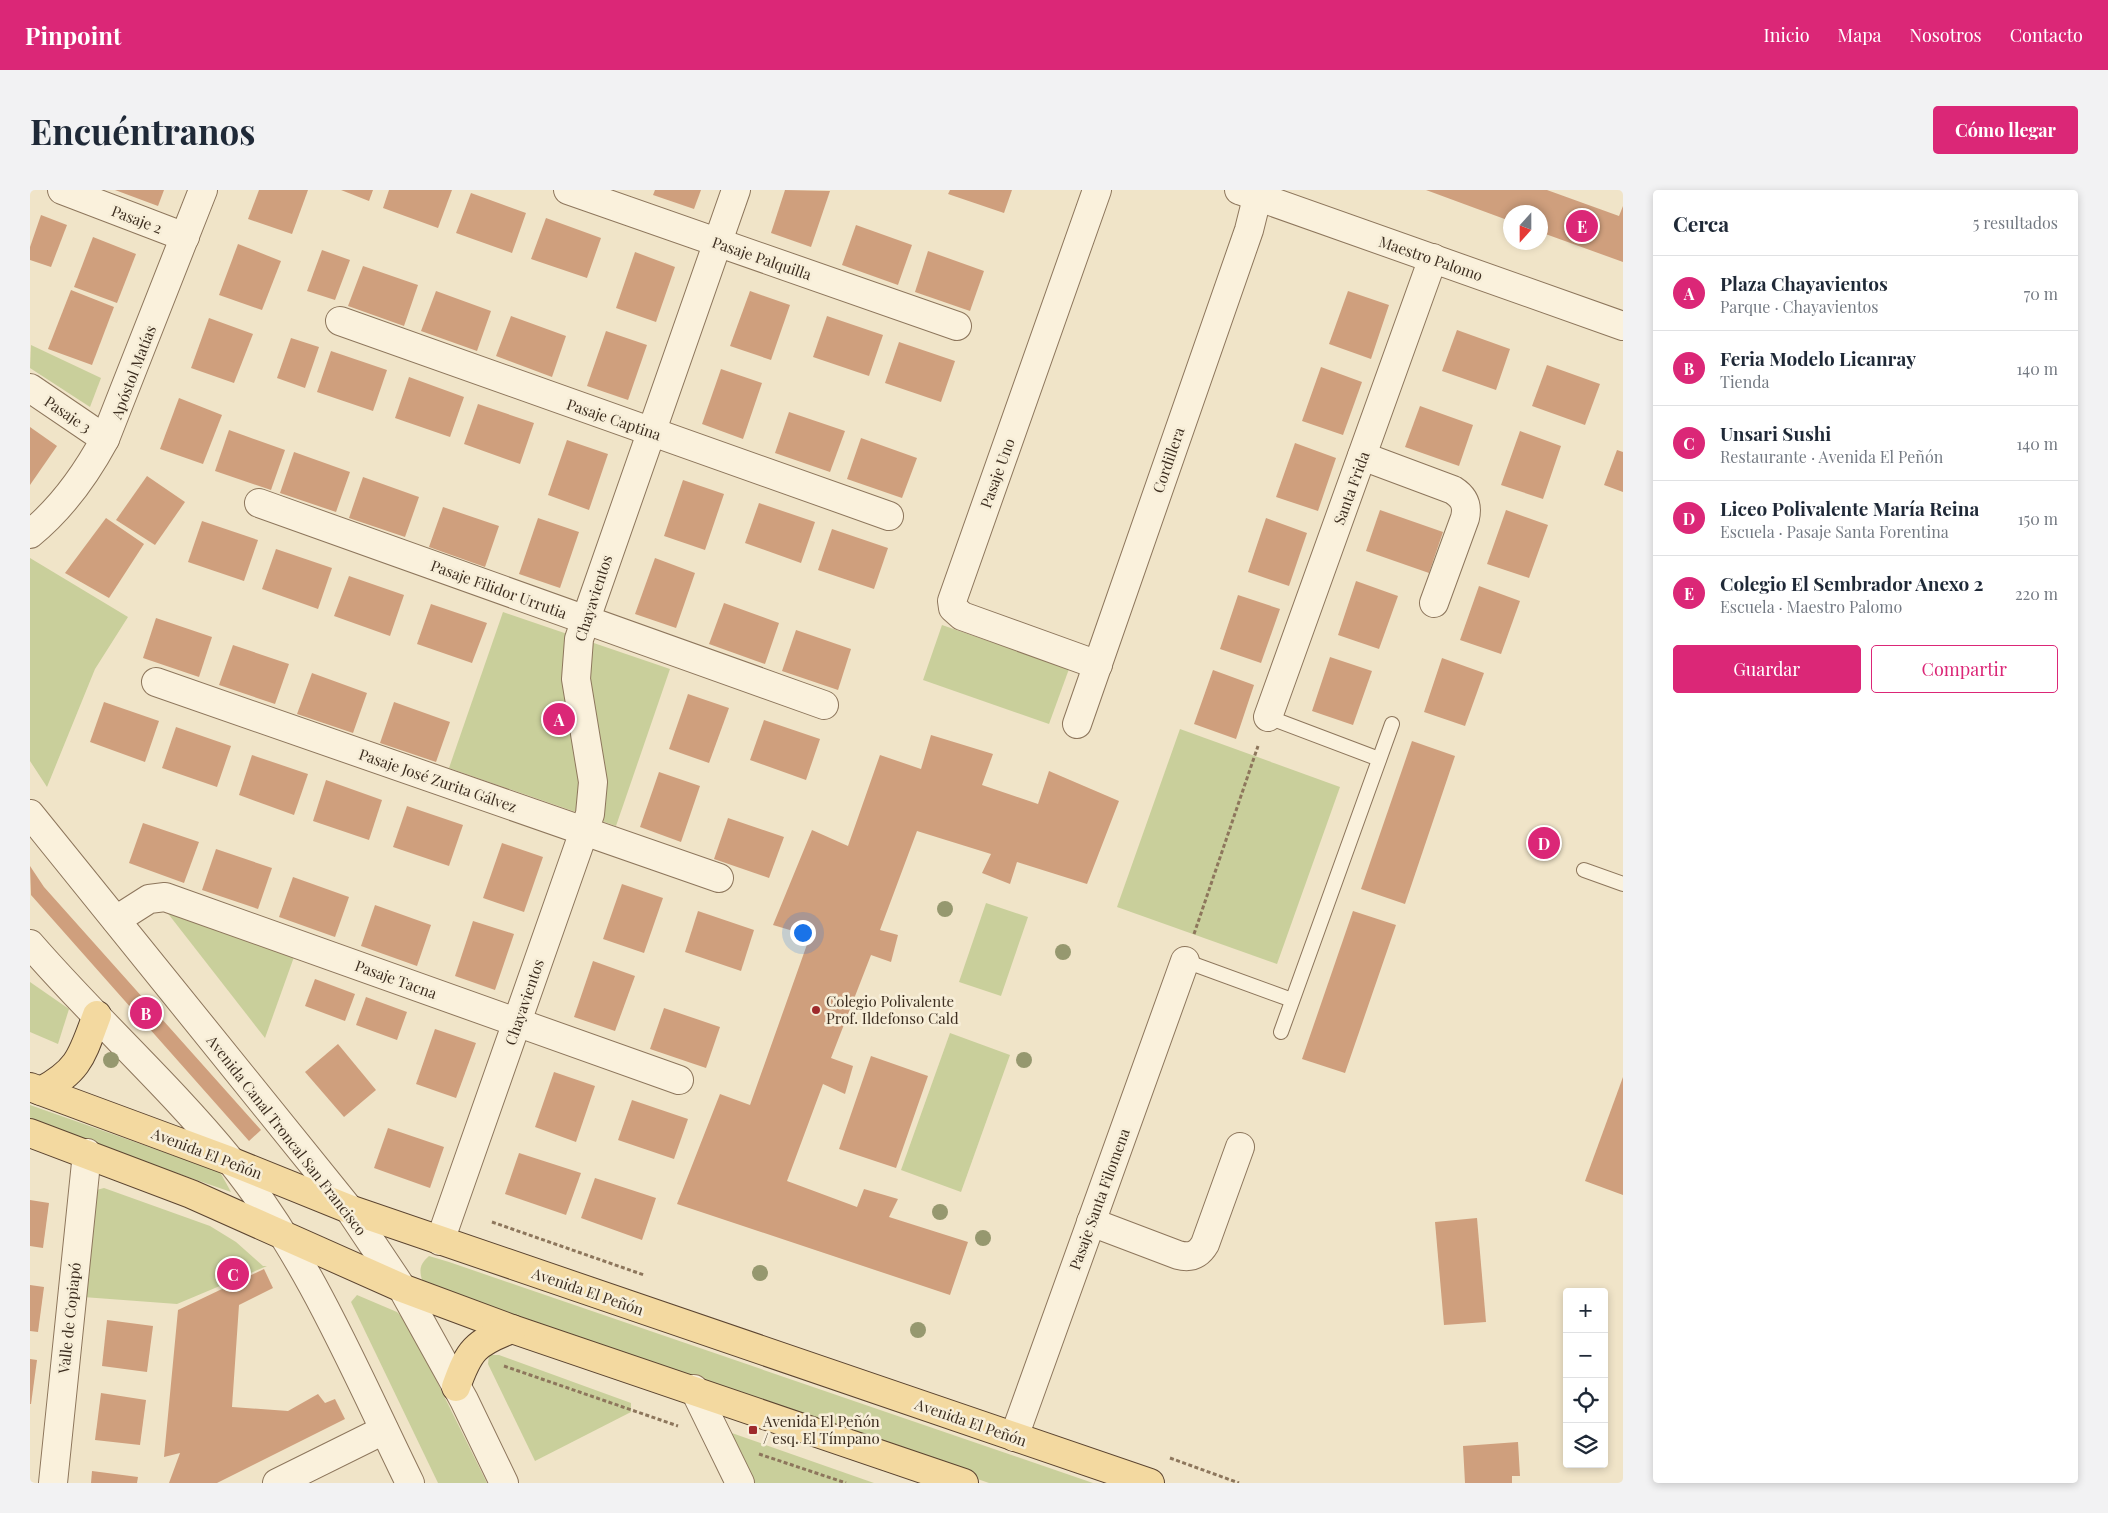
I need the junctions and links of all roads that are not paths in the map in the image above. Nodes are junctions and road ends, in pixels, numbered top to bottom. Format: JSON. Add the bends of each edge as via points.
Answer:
{"nodes":[{"id":1,"x":62,"y":190,"type":"edge"},
{"id":2,"x":204,"y":190,"type":"edge"},
{"id":3,"x":568,"y":190,"type":"edge"},
{"id":4,"x":736,"y":190,"type":"edge"},
{"id":5,"x":1097,"y":190,"type":"edge"},
{"id":6,"x":1252,"y":192,"type":"edge"},
{"id":7,"x":185,"y":237,"type":"junction"},
{"id":8,"x":718,"y":243,"type":"junction"},
{"id":9,"x":1433,"y":258,"type":"junction"},
{"id":10,"x":340,"y":321,"type":"dead end"},
{"id":11,"x":957,"y":326,"type":"dead end"},
{"id":12,"x":1623,"y":326,"type":"edge"},
{"id":13,"x":30,"y":388,"type":"edge"},
{"id":14,"x":651,"y":432,"type":"junction"},
{"id":15,"x":105,"y":439,"type":"junction"},
{"id":16,"x":1362,"y":456,"type":"junction"},
{"id":17,"x":259,"y":503,"type":"dead end"},
{"id":18,"x":889,"y":516,"type":"dead end"},
{"id":19,"x":30,"y":534,"type":"edge"},
{"id":20,"x":1434,"y":603,"type":"dead end"},
{"id":21,"x":584,"y":619,"type":"junction"},
{"id":22,"x":1098,"y":665,"type":"junction"},
{"id":23,"x":156,"y":682,"type":"dead end"},
{"id":24,"x":824,"y":705,"type":"dead end"},
{"id":25,"x":1268,"y":717,"type":"joint"},
{"id":26,"x":1077,"y":724,"type":"dead end"},
{"id":27,"x":1392,"y":724,"type":"dead end"},
{"id":28,"x":1379,"y":759,"type":"junction"},
{"id":29,"x":30,"y":814,"type":"edge"},
{"id":30,"x":584,"y":831,"type":"junction"},
{"id":31,"x":1584,"y":870,"type":"dead end"},
{"id":32,"x":719,"y":878,"type":"dead end"},
{"id":33,"x":1623,"y":884,"type":"edge"},
{"id":34,"x":116,"y":920,"type":"junction"},
{"id":35,"x":30,"y":944,"type":"edge"},
{"id":36,"x":1185,"y":961,"type":"joint"},
{"id":37,"x":1292,"y":1000,"type":"junction"},
{"id":38,"x":97,"y":1015,"type":"junction"},
{"id":39,"x":517,"y":1022,"type":"junction"},
{"id":40,"x":1281,"y":1032,"type":"dead end"},
{"id":41,"x":679,"y":1080,"type":"dead end"},
{"id":42,"x":36,"y":1089,"type":"edge"},
{"id":43,"x":30,"y":1133,"type":"edge"},
{"id":44,"x":1240,"y":1147,"type":"dead end"},
{"id":45,"x":87,"y":1153,"type":"junction"},
{"id":46,"x":230,"y":1161,"type":"junction"},
{"id":47,"x":349,"y":1209,"type":"junction"},
{"id":48,"x":1091,"y":1222,"type":"junction"},
{"id":49,"x":284,"y":1237,"type":"junction"},
{"id":50,"x":440,"y":1241,"type":"junction"},
{"id":51,"x":402,"y":1288,"type":"junction"},
{"id":52,"x":512,"y":1329,"type":"junction"},
{"id":53,"x":456,"y":1387,"type":"junction"},
{"id":54,"x":694,"y":1389,"type":"junction"},
{"id":55,"x":384,"y":1430,"type":"junction"},
{"id":56,"x":1014,"y":1437,"type":"junction"},
{"id":57,"x":53,"y":1483,"type":"edge"},
{"id":58,"x":277,"y":1483,"type":"edge"},
{"id":59,"x":410,"y":1483,"type":"edge"},
{"id":60,"x":504,"y":1483,"type":"edge"},
{"id":61,"x":740,"y":1483,"type":"edge"},
{"id":62,"x":964,"y":1483,"type":"edge"},
{"id":63,"x":1150,"y":1483,"type":"edge"}],
"edges":[{"from":1,"to":7,"type":"street","name":"Pasaje 2"},
{"from":2,"to":7,"type":"street","name":"Apóstol Matías"},
{"from":3,"to":8,"type":"street","name":"Pasaje Palquilla"},
{"from":4,"to":8,"type":"street","name":"Chayavientos"},
{"from":5,"to":22,"type":"street","name":"Pasaje Uno","via":[[952,601],[953,608],[962,616]]},
{"from":6,"to":9,"type":"street","name":"Maestro Palomo"},
{"from":6,"to":22,"type":"street","name":"Cordillera","via":[[1249,230]]},
{"from":7,"to":15,"type":"street","name":"Apóstol Matías"},
{"from":8,"to":11,"type":"street","name":"Pasaje Palquilla"},
{"from":8,"to":14,"type":"street","name":"Chayavientos"},
{"from":9,"to":12,"type":"street","name":"Maestro Palomo"},
{"from":9,"to":16,"type":"street","name":"Santa Frida"},
{"from":10,"to":14,"type":"street","name":"Pasaje Captina"},
{"from":13,"to":15,"type":"street","name":"Pasaje 3"},
{"from":14,"to":18,"type":"street","name":"Pasaje Captina"},
{"from":14,"to":21,"type":"street","name":"Chayavientos"},
{"from":15,"to":19,"type":"street","name":"Apóstol Matías","via":[[61,504]]},
{"from":16,"to":20,"type":"street","via":[[1454,490],[1465,502],[1467,510]]},
{"from":16,"to":25,"type":"street","name":"Santa Frida"},
{"from":17,"to":21,"type":"street","name":"Pasaje Filidor Urrutia"},
{"from":21,"to":24,"type":"street","name":"Pasaje Filidor Urrutia"},
{"from":21,"to":30,"type":"street","name":"Chayavientos","via":[[576,659],[576,678],[593,782],[590,814]]},
{"from":22,"to":26,"type":"street","name":"Cordillera"},
{"from":23,"to":30,"type":"street","name":"Pasaje José Zurita Gálvez"},
{"from":25,"to":28,"type":"lane"},
{"from":27,"to":28,"type":"lane"},
{"from":28,"to":37,"type":"lane"},
{"from":29,"to":34,"type":"street","name":"Avenida Canal Troncal San Francisco"},
{"from":30,"to":32,"type":"street","name":"Pasaje José Zurita Gálvez"},
{"from":30,"to":39,"type":"street","name":"Chayavientos"},
{"from":31,"to":33,"type":"lane"},
{"from":34,"to":39,"type":"street","name":"Pasaje Tacna","via":[[149,899],[165,897]]},
{"from":34,"to":47,"type":"street","name":"Avenida Canal Troncal San Francisco"},
{"from":35,"to":38,"type":"street"},
{"from":36,"to":37,"type":"lane"},
{"from":36,"to":48,"type":"street","name":"Pasaje Santa Filomena"},
{"from":37,"to":40,"type":"lane"},
{"from":38,"to":42,"type":"main road","via":[[78,1063],[61,1080]]},
{"from":38,"to":46,"type":"street"},
{"from":39,"to":41,"type":"street","name":"Pasaje Tacna"},
{"from":39,"to":50,"type":"street","name":"Chayavientos"},
{"from":42,"to":46,"type":"main road","name":"Avenida El Peñón"},
{"from":43,"to":45,"type":"main road"},
{"from":44,"to":48,"type":"street","via":[[1205,1244],[1196,1255],[1178,1255]]},
{"from":45,"to":49,"type":"main road","via":[[191,1194]]},
{"from":45,"to":57,"type":"street","name":"Valle de Copiapó"},
{"from":46,"to":47,"type":"main road","name":"Avenida El Peñón"},
{"from":46,"to":49,"type":"street"},
{"from":47,"to":50,"type":"main road","name":"Avenida El Peñón"},
{"from":47,"to":51,"type":"street","name":"Avenida Canal Troncal San Francisco"},
{"from":48,"to":56,"type":"street","name":"Pasaje Santa Filomena"},
{"from":49,"to":51,"type":"main road"},
{"from":49,"to":55,"type":"street"},
{"from":50,"to":56,"type":"main road","name":"Avenida El Peñón"},
{"from":51,"to":52,"type":"main road"},
{"from":51,"to":53,"type":"street","name":"Avenida Canal Troncal San Francisco"},
{"from":52,"to":53,"type":"main road","via":[[475,1348],[465,1362]]},
{"from":52,"to":54,"type":"main road"},
{"from":53,"to":60,"type":"street","name":"Avenida Canal Troncal San Francisco"},
{"from":54,"to":61,"type":"street"},
{"from":54,"to":62,"type":"main road"},
{"from":55,"to":58,"type":"street"},
{"from":55,"to":59,"type":"street"},
{"from":56,"to":63,"type":"main road","name":"Avenida El Peñón"}]}
